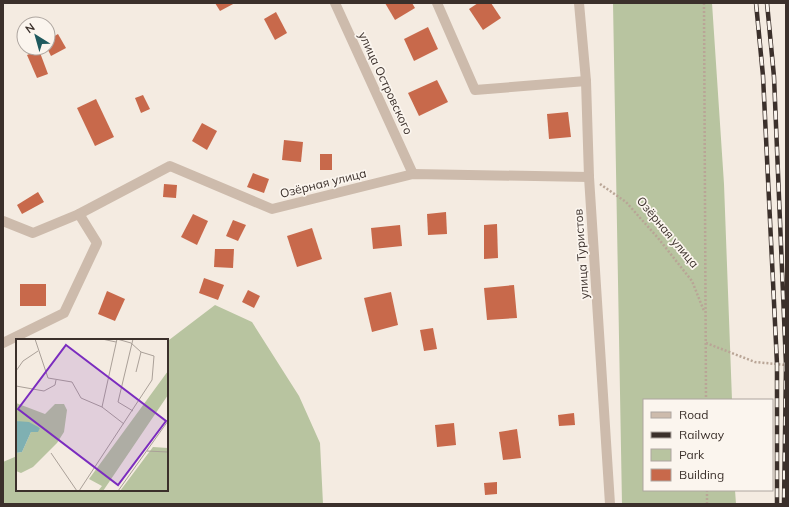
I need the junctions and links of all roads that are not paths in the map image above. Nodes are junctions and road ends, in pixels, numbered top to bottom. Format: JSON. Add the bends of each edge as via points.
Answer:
{"nodes":[{"id":1,"x":334,"y":3,"type":"edge"},
{"id":2,"x":437,"y":3,"type":"edge"},
{"id":3,"x":579,"y":3,"type":"edge"},
{"id":4,"x":586,"y":81,"type":"junction"},
{"id":5,"x":413,"y":174,"type":"junction"},
{"id":6,"x":589,"y":177,"type":"junction"},
{"id":7,"x":79,"y":214,"type":"junction"},
{"id":8,"x":3,"y":221,"type":"edge"},
{"id":9,"x":3,"y":343,"type":"edge"},
{"id":10,"x":610,"y":504,"type":"edge"}],
"edges":[{"from":1,"to":5,"type":"street","name":"улица Островского"},
{"from":2,"to":4,"type":"street","via":[[476,90]]},
{"from":3,"to":4,"type":"street","name":"улица Туристов"},
{"from":4,"to":6,"type":"street","name":"улица Туристов"},
{"from":5,"to":6,"type":"street","name":"Озёрная улица"},
{"from":5,"to":7,"type":"street","name":"Озёрная улица","via":[[272,209],[170,166]]},
{"from":6,"to":10,"type":"street","name":"улица Туристов"},
{"from":7,"to":8,"type":"street","via":[[33,233]]},
{"from":7,"to":9,"type":"street","via":[[97,243],[64,313]]}]}
